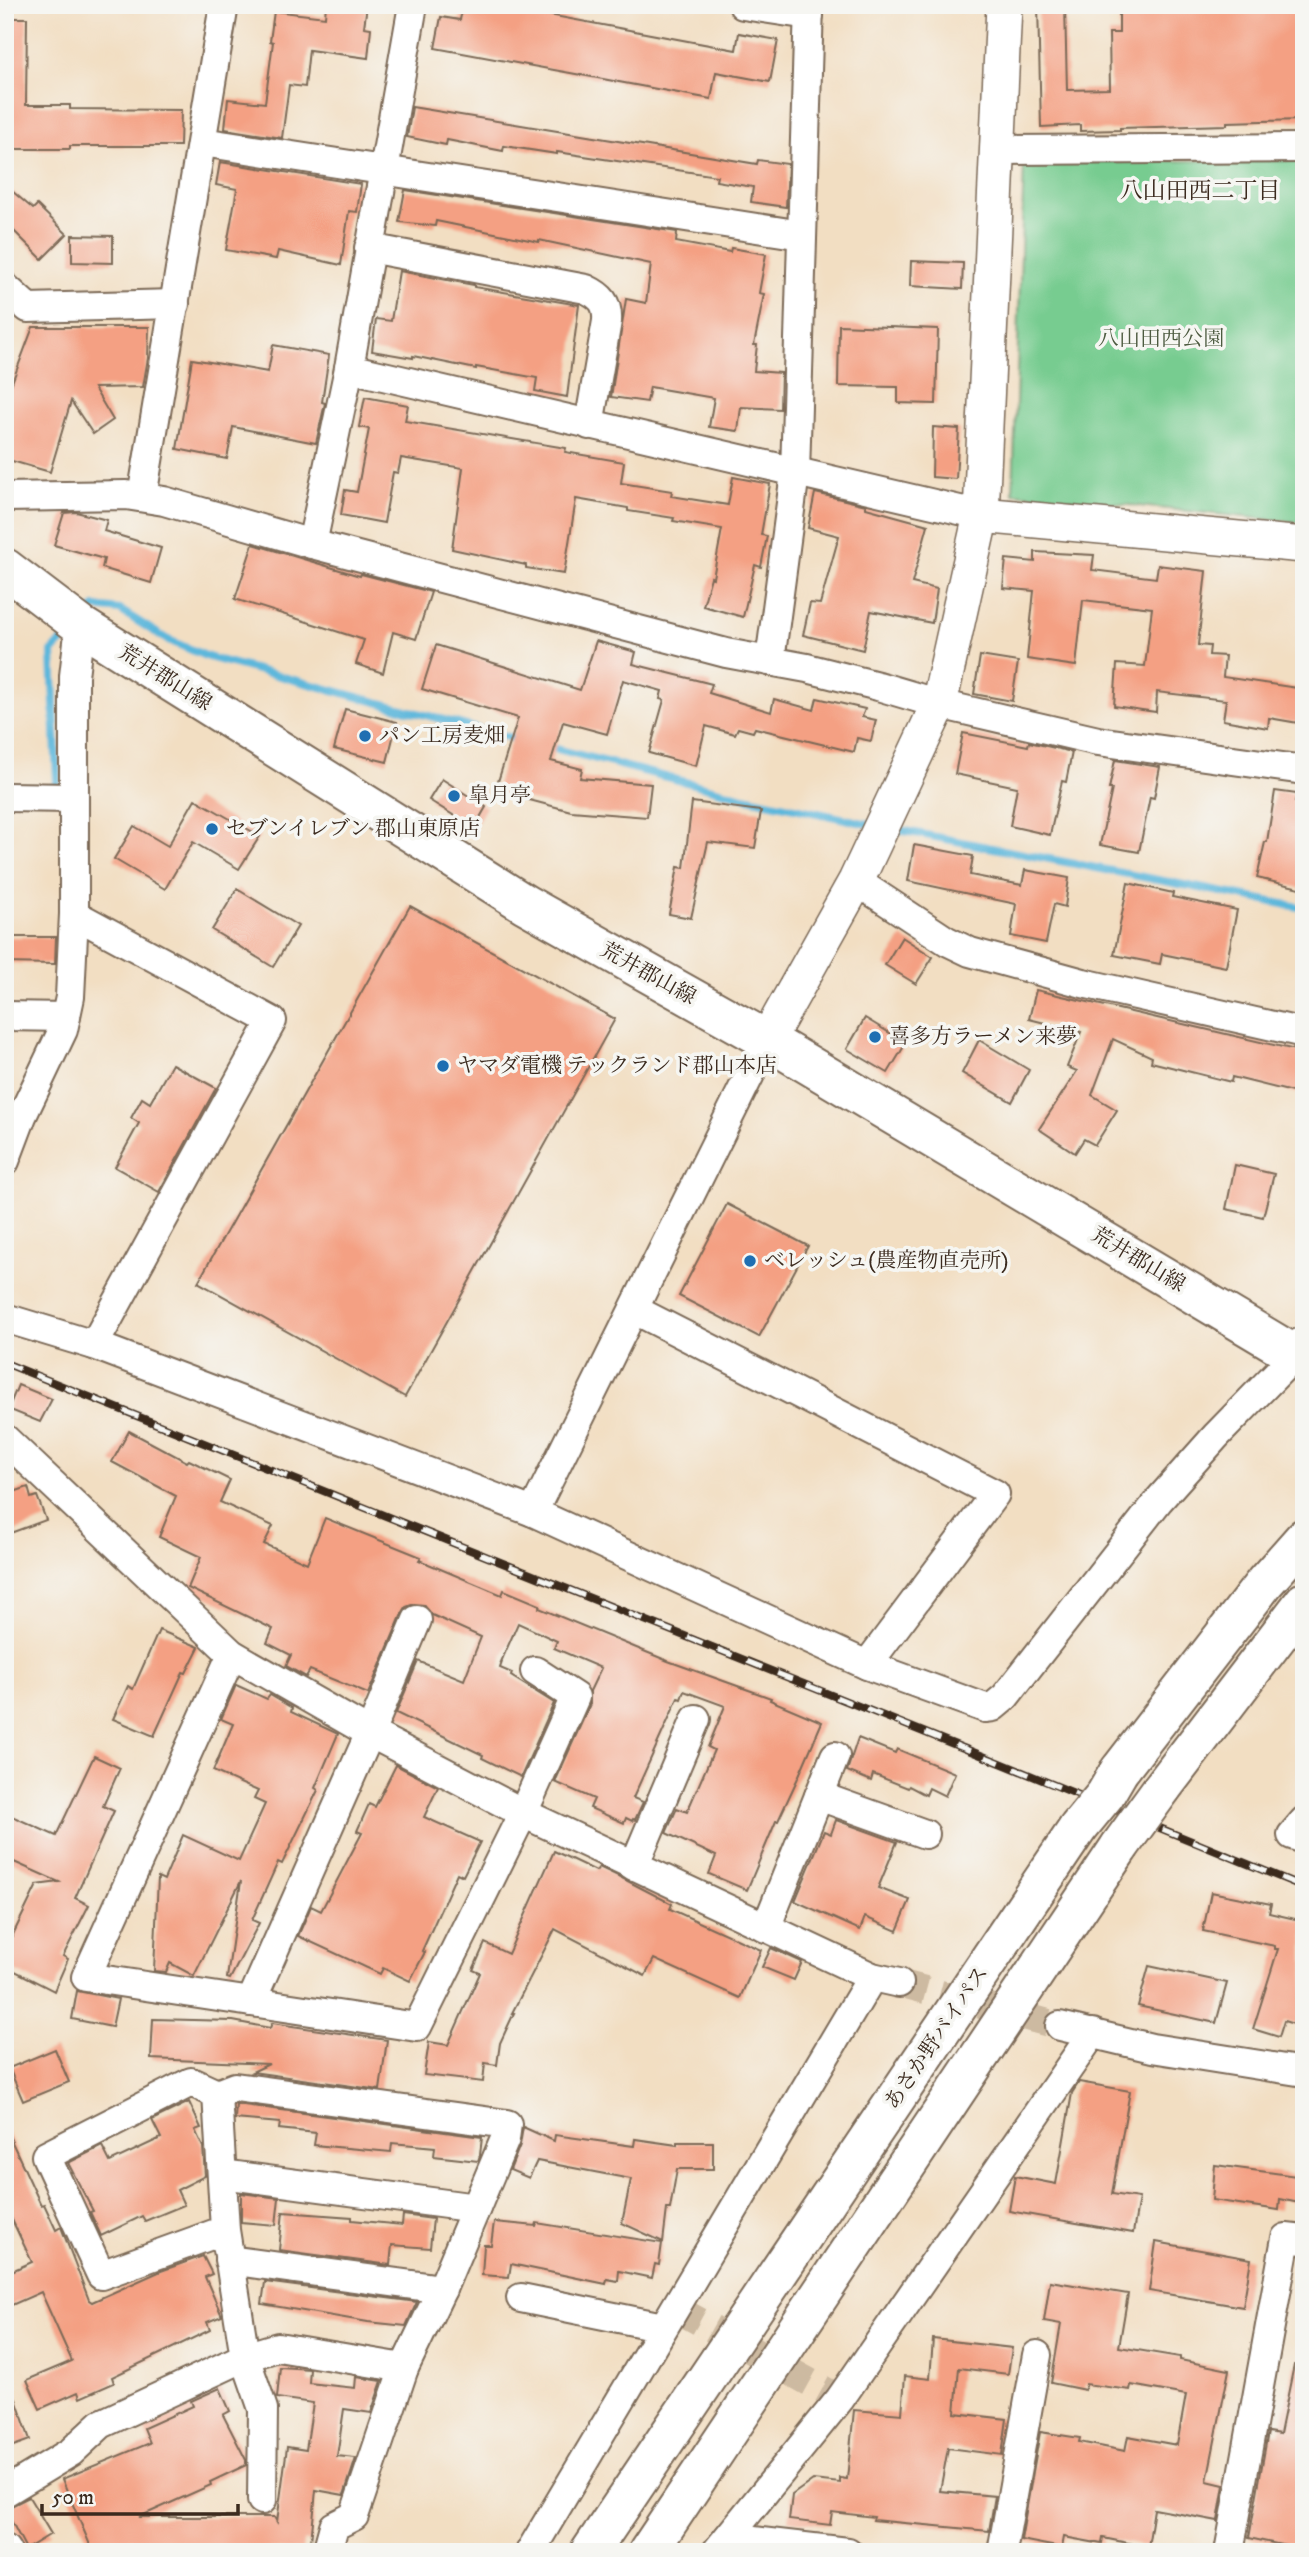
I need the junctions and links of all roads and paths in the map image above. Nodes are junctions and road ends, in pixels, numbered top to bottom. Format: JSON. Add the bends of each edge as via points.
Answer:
{"nodes":[{"id":1,"x":224,"y":5,"type":"edge"},
{"id":2,"x":413,"y":5,"type":"edge"},
{"id":3,"x":743,"y":5,"type":"edge"},
{"id":4,"x":1004,"y":5,"type":"edge"},
{"id":5,"x":809,"y":10,"type":"edge"},
{"id":6,"x":202,"y":142,"type":"junction"},
{"id":7,"x":1304,"y":148,"type":"edge"},
{"id":8,"x":999,"y":150,"type":"junction"},
{"id":9,"x":383,"y":170,"type":"junction"},
{"id":10,"x":802,"y":235,"type":"junction"},
{"id":11,"x":369,"y":248,"type":"junction"},
{"id":12,"x":5,"y":287,"type":"edge"},
{"id":13,"x":175,"y":304,"type":"junction"},
{"id":14,"x":349,"y":368,"type":"junction"},
{"id":15,"x":589,"y":425,"type":"junction"},
{"id":16,"x":795,"y":473,"type":"junction"},
{"id":17,"x":5,"y":497,"type":"edge"},
{"id":18,"x":142,"y":498,"type":"junction"},
{"id":19,"x":981,"y":515,"type":"junction"},
{"id":20,"x":312,"y":544,"type":"junction"},
{"id":21,"x":1304,"y":545,"type":"edge"},
{"id":22,"x":5,"y":568,"type":"edge"},
{"id":23,"x":80,"y":625,"type":"junction"},
{"id":24,"x":770,"y":661,"type":"junction"},
{"id":25,"x":939,"y":704,"type":"junction"},
{"id":26,"x":1304,"y":770,"type":"edge"},
{"id":27,"x":5,"y":797,"type":"edge"},
{"id":28,"x":74,"y":798,"type":"junction"},
{"id":29,"x":856,"y":881,"type":"junction"},
{"id":30,"x":74,"y":915,"type":"junction"},
{"id":31,"x":5,"y":1016,"type":"edge"},
{"id":32,"x":66,"y":1017,"type":"junction"},
{"id":33,"x":1304,"y":1033,"type":"edge"},
{"id":34,"x":767,"y":1040,"type":"junction"},
{"id":35,"x":5,"y":1161,"type":"edge"},
{"id":36,"x":635,"y":1310,"type":"junction"},
{"id":37,"x":5,"y":1318,"type":"edge"},
{"id":38,"x":94,"y":1345,"type":"junction"},
{"id":39,"x":1301,"y":1354,"type":"edge"},
{"id":40,"x":5,"y":1439,"type":"edge"},
{"id":41,"x":533,"y":1512,"type":"junction"},
{"id":42,"x":1304,"y":1538,"type":"edge"},
{"id":43,"x":1304,"y":1602,"type":"edge"},
{"id":44,"x":417,"y":1620,"type":"dead end"},
{"id":45,"x":232,"y":1654,"type":"junction"},
{"id":46,"x":867,"y":1665,"type":"junction"},
{"id":47,"x":535,"y":1671,"type":"dead end"},
{"id":48,"x":696,"y":1719,"type":"dead end"},
{"id":49,"x":370,"y":1733,"type":"junction"},
{"id":50,"x":835,"y":1756,"type":"dead end"},
{"id":51,"x":819,"y":1796,"type":"junction"},
{"id":52,"x":523,"y":1813,"type":"junction"},
{"id":53,"x":1304,"y":1821,"type":"edge"},
{"id":54,"x":925,"y":1834,"type":"dead end"},
{"id":55,"x":1304,"y":1839,"type":"edge"},
{"id":56,"x":634,"y":1866,"type":"junction"},
{"id":57,"x":766,"y":1928,"type":"junction"},
{"id":58,"x":251,"y":2002,"type":"junction"},
{"id":59,"x":1060,"y":2026,"type":"tunnel mouth"},
{"id":60,"x":1093,"y":2033,"type":"junction"},
{"id":61,"x":1304,"y":2072,"type":"edge"},
{"id":62,"x":217,"y":2094,"type":"junction"},
{"id":63,"x":222,"y":2174,"type":"junction"},
{"id":64,"x":476,"y":2208,"type":"junction"},
{"id":65,"x":225,"y":2230,"type":"junction"},
{"id":66,"x":1304,"y":2240,"type":"edge"},
{"id":67,"x":229,"y":2260,"type":"junction"},
{"id":68,"x":442,"y":2289,"type":"junction"},
{"id":69,"x":521,"y":2298,"type":"dead end"},
{"id":70,"x":663,"y":2327,"type":"junction"},
{"id":71,"x":1037,"y":2355,"type":"dead end"},
{"id":72,"x":245,"y":2357,"type":"junction"},
{"id":73,"x":404,"y":2368,"type":"junction"},
{"id":74,"x":5,"y":2492,"type":"edge"},
{"id":75,"x":262,"y":2500,"type":"dead end"},
{"id":76,"x":722,"y":2545,"type":"edge"},
{"id":77,"x":327,"y":2552,"type":"edge"},
{"id":78,"x":530,"y":2552,"type":"edge"},
{"id":79,"x":590,"y":2552,"type":"edge"},
{"id":80,"x":648,"y":2552,"type":"edge"},
{"id":81,"x":848,"y":2552,"type":"edge"},
{"id":82,"x":1002,"y":2552,"type":"edge"},
{"id":83,"x":1229,"y":2552,"type":"edge"}],
"edges":[{"from":1,"to":6,"type":"street"},
{"from":2,"to":9,"type":"street"},
{"from":3,"to":5,"type":"street"},
{"from":4,"to":8,"type":"street"},
{"from":5,"to":10,"type":"street"},
{"from":6,"to":9,"type":"street"},
{"from":6,"to":13,"type":"street"},
{"from":7,"to":8,"type":"street"},
{"from":8,"to":19,"type":"street"},
{"from":9,"to":10,"type":"street"},
{"from":9,"to":11,"type":"street"},
{"from":10,"to":16,"type":"street"},
{"from":11,"to":14,"type":"street"},
{"from":11,"to":15,"type":"street","via":[[599,295],[607,321]]},
{"from":12,"to":13,"type":"street","via":[[29,308]]},
{"from":13,"to":18,"type":"street"},
{"from":14,"to":15,"type":"street"},
{"from":14,"to":20,"type":"street"},
{"from":15,"to":16,"type":"street"},
{"from":16,"to":19,"type":"street"},
{"from":16,"to":24,"type":"street"},
{"from":17,"to":18,"type":"street"},
{"from":18,"to":20,"type":"street"},
{"from":19,"to":21,"type":"street"},
{"from":19,"to":25,"type":"street"},
{"from":20,"to":24,"type":"street"},
{"from":22,"to":23,"type":"main road","name":"荒井郡山線"},
{"from":23,"to":28,"type":"street","via":[[74,676]]},
{"from":23,"to":34,"type":"main road","name":"荒井郡山線","via":[[525,904]]},
{"from":24,"to":25,"type":"street"},
{"from":25,"to":26,"type":"street","via":[[1098,741]]},
{"from":25,"to":29,"type":"street"},
{"from":27,"to":28,"type":"street"},
{"from":28,"to":30,"type":"street"},
{"from":29,"to":33,"type":"street","via":[[970,952]]},
{"from":29,"to":34,"type":"street"},
{"from":30,"to":32,"type":"street","via":[[73,980]]},
{"from":30,"to":38,"type":"street","via":[[272,1021]]},
{"from":31,"to":32,"type":"street"},
{"from":32,"to":35,"type":"street"},
{"from":34,"to":36,"type":"street"},
{"from":34,"to":39,"type":"main road","name":"荒井郡山線"},
{"from":36,"to":41,"type":"street"},
{"from":36,"to":46,"type":"street","via":[[995,1494]]},
{"from":37,"to":38,"type":"street"},
{"from":38,"to":41,"type":"street"},
{"from":39,"to":46,"type":"street","via":[[1216,1436],[1159,1500],[993,1707],[981,1707]]},
{"from":40,"to":45,"type":"street"},
{"from":41,"to":46,"type":"street"},
{"from":42,"to":79,"type":"main road","name":"あさか野バイパス","bridge":true,"via":[[1265,1582],[1078,1828]]},
{"from":43,"to":80,"type":"main road","bridge":true,"via":[[1120,1846]]},
{"from":44,"to":49,"type":"street"},
{"from":45,"to":49,"type":"street"},
{"from":45,"to":58,"type":"street","via":[[86,1977]]},
{"from":47,"to":52,"type":"street","via":[[575,1697]]},
{"from":48,"to":56,"type":"street"},
{"from":49,"to":52,"type":"street"},
{"from":49,"to":58,"type":"street"},
{"from":50,"to":51,"type":"street"},
{"from":51,"to":54,"type":"street"},
{"from":51,"to":57,"type":"street"},
{"from":52,"to":56,"type":"street"},
{"from":52,"to":58,"type":"street","via":[[417,2027]]},
{"from":53,"to":55,"type":"street","via":[[1293,1835]]},
{"from":56,"to":57,"type":"street"},
{"from":57,"to":70,"type":"street","via":[[885,1980]]},
{"from":59,"to":60,"type":"street"},
{"from":60,"to":61,"type":"street","via":[[1152,2048]]},
{"from":60,"to":76,"type":"street","via":[[840,2399]]},
{"from":62,"to":63,"type":"street"},
{"from":62,"to":64,"type":"street","via":[[235,2087],[507,2124]]},
{"from":62,"to":65,"type":"street","via":[[191,2082],[46,2156],[101,2275]]},
{"from":63,"to":64,"type":"street"},
{"from":63,"to":65,"type":"street"},
{"from":64,"to":68,"type":"street"},
{"from":65,"to":67,"type":"street"},
{"from":66,"to":83,"type":"street","via":[[1286,2238]]},
{"from":67,"to":68,"type":"street"},
{"from":67,"to":72,"type":"street"},
{"from":68,"to":73,"type":"street"},
{"from":69,"to":70,"type":"street"},
{"from":70,"to":78,"type":"street"},
{"from":71,"to":82,"type":"street"},
{"from":72,"to":73,"type":"street","via":[[278,2347]]},
{"from":72,"to":74,"type":"street","via":[[101,2424],[71,2452]]},
{"from":72,"to":75,"type":"street","via":[[263,2409]]},
{"from":73,"to":77,"type":"street","via":[[354,2516],[334,2526]]},
{"from":76,"to":81,"type":"street"}]}
